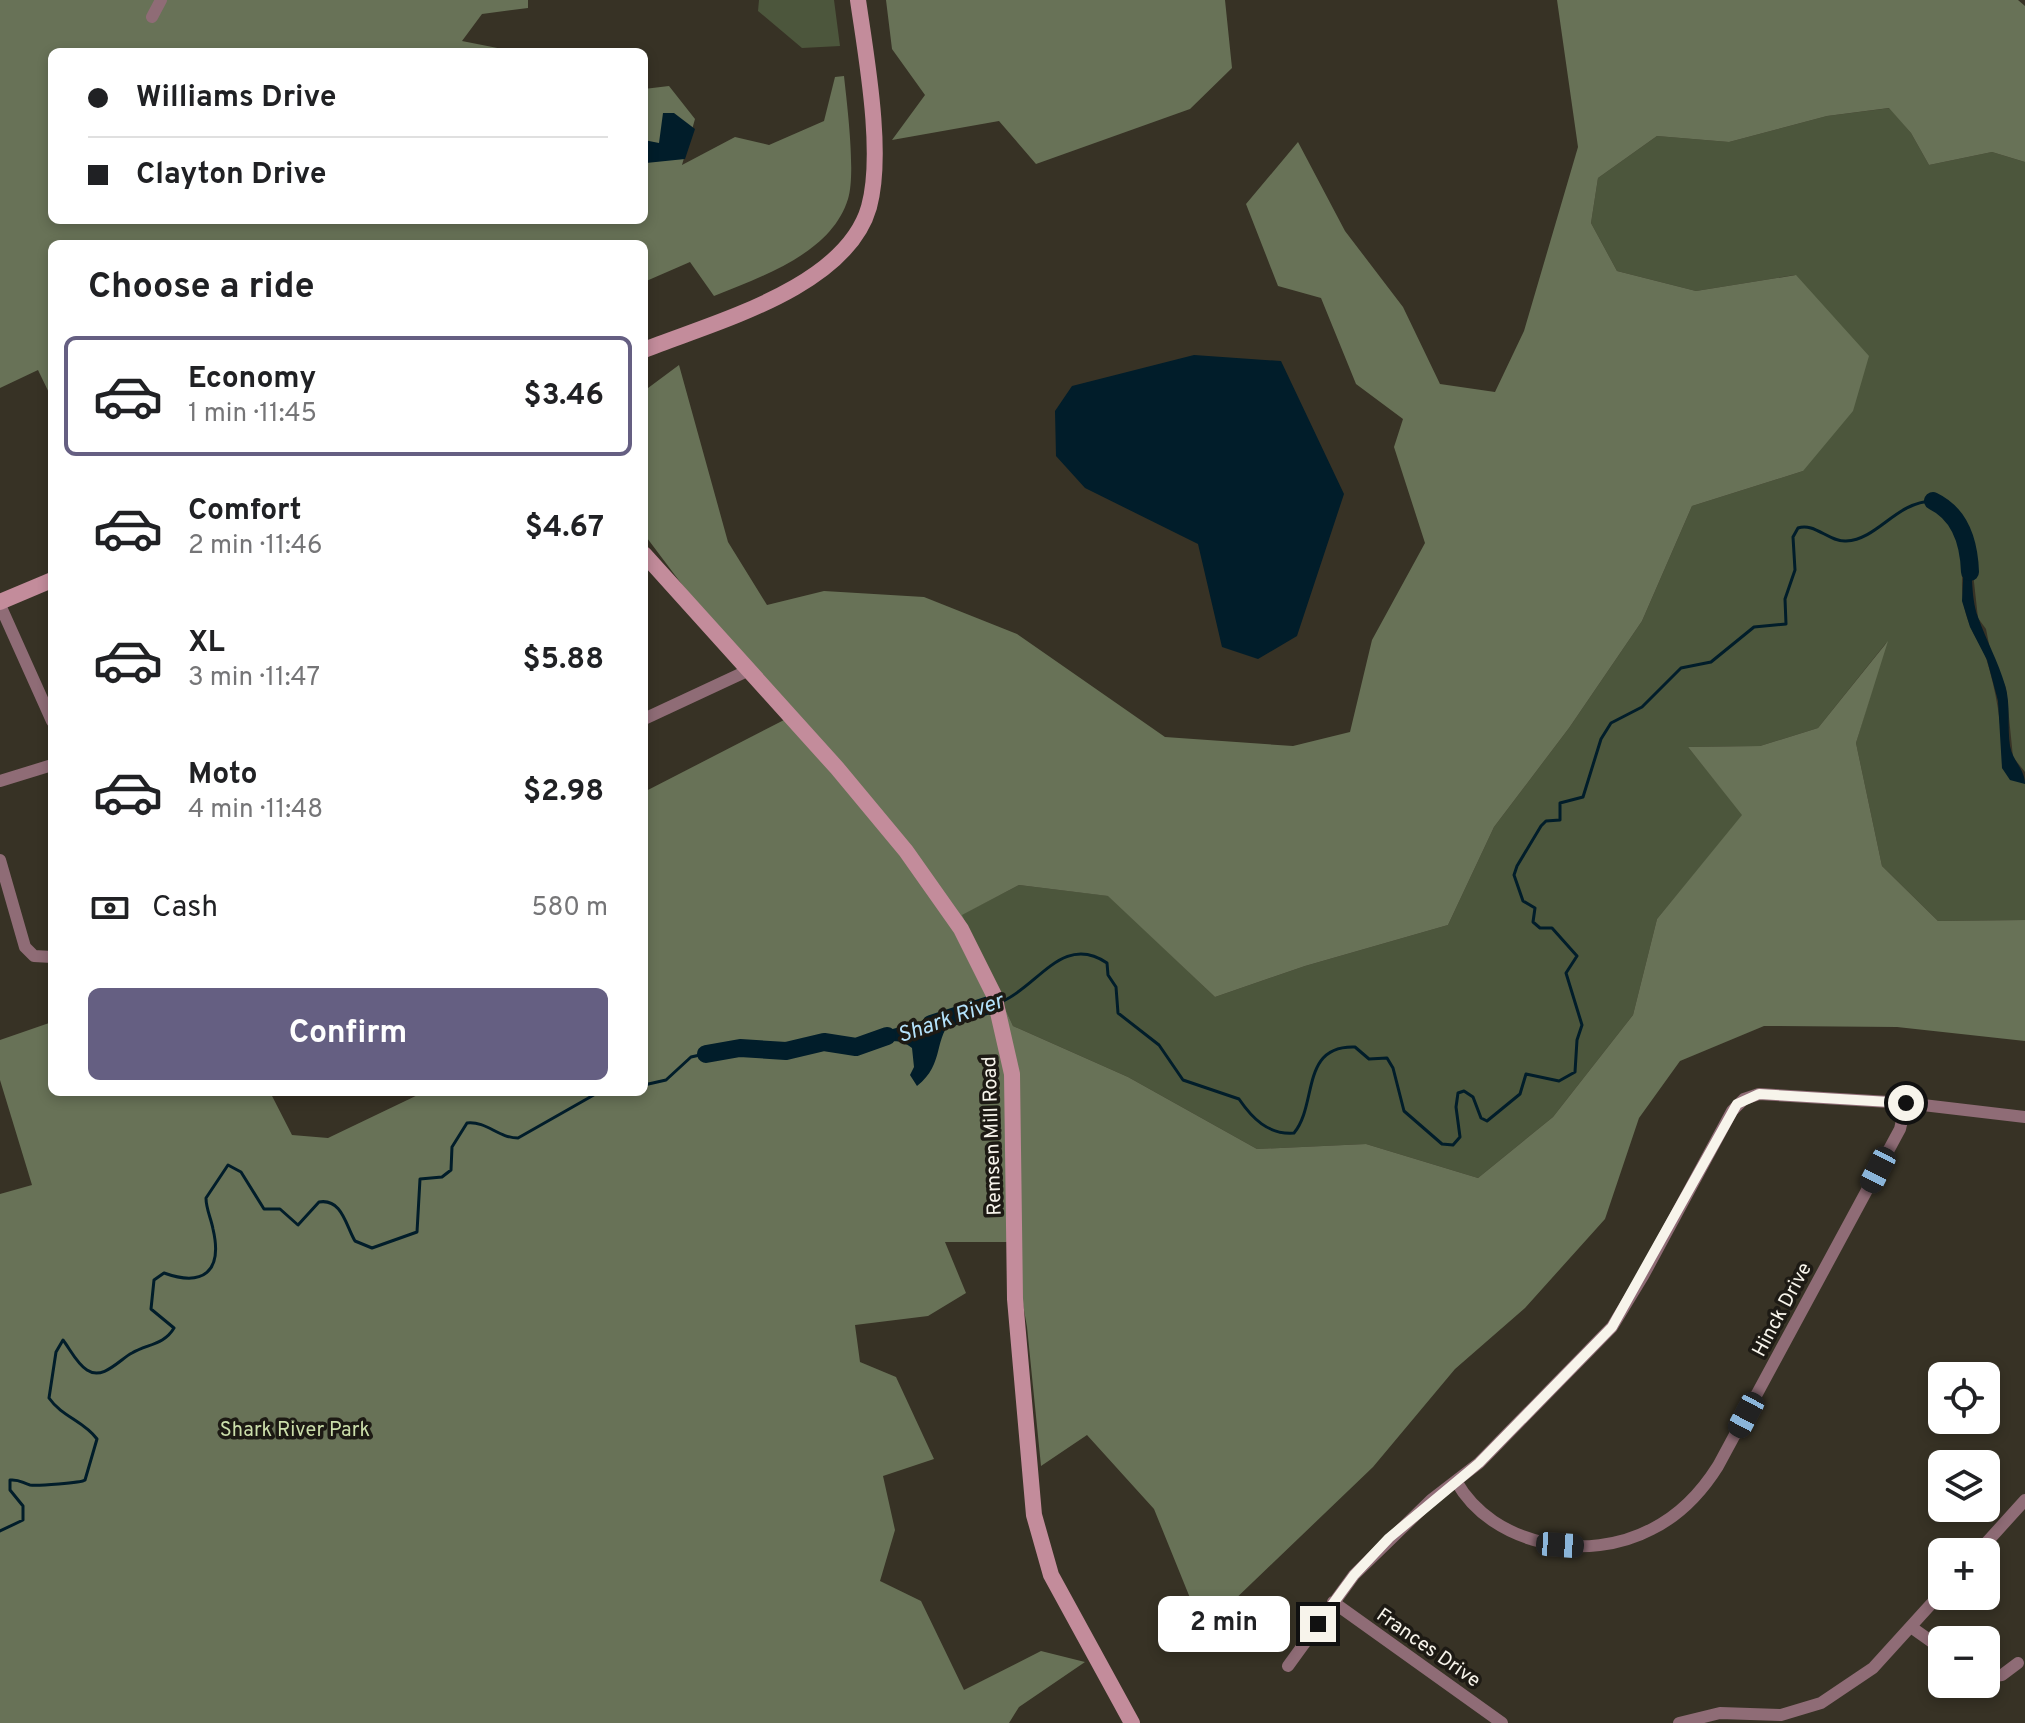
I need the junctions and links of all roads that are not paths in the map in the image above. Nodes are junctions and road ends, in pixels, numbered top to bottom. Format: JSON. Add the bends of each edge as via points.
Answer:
{"nodes":[{"id":1,"x":161,"y":0,"type":"edge"},
{"id":2,"x":858,"y":0,"type":"edge"},
{"id":3,"x":152,"y":17,"type":"dead end"},
{"id":4,"x":648,"y":348,"type":"edge"},
{"id":5,"x":648,"y":559,"type":"edge"},
{"id":6,"x":48,"y":582,"type":"edge"},
{"id":7,"x":0,"y":603,"type":"edge"},
{"id":8,"x":747,"y":671,"type":"junction"},
{"id":9,"x":48,"y":712,"type":"edge"},
{"id":10,"x":648,"y":717,"type":"edge"},
{"id":11,"x":48,"y":766,"type":"edge"},
{"id":12,"x":0,"y":781,"type":"edge"},
{"id":13,"x":0,"y":860,"type":"edge"},
{"id":14,"x":48,"y":957,"type":"edge"},
{"id":15,"x":1906,"y":1103,"type":"junction"},
{"id":16,"x":2025,"y":1117,"type":"edge"},
{"id":17,"x":1456,"y":1481,"type":"junction"},
{"id":18,"x":2025,"y":1500,"type":"edge"},
{"id":19,"x":1991,"y":1538,"type":"edge"},
{"id":20,"x":1333,"y":1602,"type":"junction"},
{"id":21,"x":1928,"y":1608,"type":"edge"},
{"id":22,"x":1911,"y":1627,"type":"junction"},
{"id":23,"x":1928,"y":1639,"type":"edge"},
{"id":24,"x":2018,"y":1663,"type":"dead end"},
{"id":25,"x":1288,"y":1666,"type":"dead end"},
{"id":26,"x":2000,"y":1675,"type":"edge"},
{"id":27,"x":1784,"y":1719,"type":"edge"},
{"id":28,"x":1132,"y":1723,"type":"edge"},
{"id":29,"x":1502,"y":1723,"type":"edge"},
{"id":30,"x":1679,"y":1723,"type":"edge"}],
"edges":[{"from":1,"to":3,"type":"street"},
{"from":2,"to":4,"type":"street","via":[[873,168],[870,201],[859,229],[839,255],[810,277]]},
{"from":5,"to":8,"type":"street","name":"Remsen Mill Road"},
{"from":6,"to":7,"type":"street"},
{"from":7,"to":9,"type":"street"},
{"from":8,"to":10,"type":"street"},
{"from":8,"to":28,"type":"street","name":"Remsen Mill Road","via":[[837,768],[927,878],[961,929],[1001,1014],[1012,1074],[1015,1299],[1034,1515],[1051,1575]]},
{"from":11,"to":12,"type":"street"},
{"from":13,"to":14,"type":"street","via":[[25,947],[34,956]]},
{"from":15,"to":16,"type":"street"},
{"from":15,"to":17,"type":"street","via":[[1759,1094],[1740,1102],[1612,1327],[1561,1383]]},
{"from":15,"to":17,"type":"street","name":"Hinck Drive","via":[[1900,1129],[1718,1466],[1680,1511],[1624,1541],[1560,1545],[1497,1523]]},
{"from":17,"to":20,"type":"street","via":[[1389,1538]]},
{"from":18,"to":19,"type":"street"},
{"from":20,"to":25,"type":"street"},
{"from":20,"to":29,"type":"street","name":"Frances Drive"},
{"from":21,"to":22,"type":"street"},
{"from":22,"to":23,"type":"street"},
{"from":22,"to":27,"type":"street","via":[[1873,1668],[1841,1692]]},
{"from":24,"to":26,"type":"street"},
{"from":27,"to":30,"type":"street","via":[[1720,1713]]}]}
